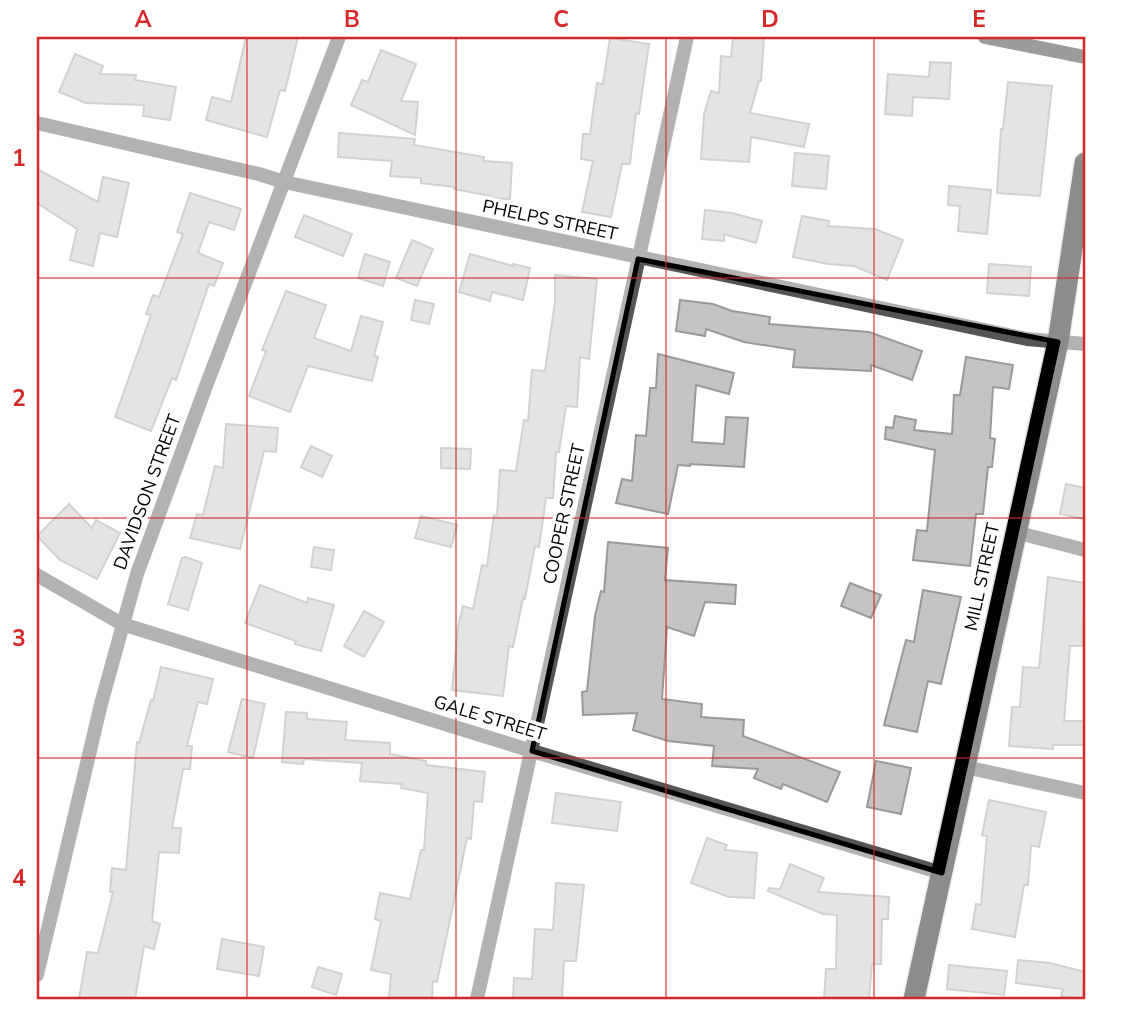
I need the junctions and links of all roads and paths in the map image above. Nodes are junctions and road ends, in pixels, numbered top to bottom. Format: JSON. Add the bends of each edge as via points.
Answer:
{"nodes":[{"id":1,"x":339,"y":37,"type":"edge"},
{"id":2,"x":687,"y":37,"type":"edge"},
{"id":3,"x":985,"y":37,"type":"edge"},
{"id":4,"x":1085,"y":57,"type":"edge"},
{"id":5,"x":37,"y":122,"type":"edge"},
{"id":6,"x":1085,"y":163,"type":"edge"},
{"id":7,"x":284,"y":182,"type":"junction"},
{"id":8,"x":638,"y":259,"type":"junction"},
{"id":9,"x":1058,"y":342,"type":"junction"},
{"id":10,"x":1085,"y":344,"type":"edge"},
{"id":11,"x":1015,"y":532,"type":"junction"},
{"id":12,"x":1085,"y":550,"type":"edge"},
{"id":13,"x":37,"y":575,"type":"edge"},
{"id":14,"x":122,"y":624,"type":"junction"},
{"id":15,"x":532,"y":751,"type":"junction"},
{"id":16,"x":965,"y":767,"type":"junction"},
{"id":17,"x":1085,"y":793,"type":"edge"},
{"id":18,"x":942,"y":873,"type":"junction"},
{"id":19,"x":37,"y":975,"type":"edge"},
{"id":20,"x":477,"y":999,"type":"edge"},
{"id":21,"x":914,"y":999,"type":"edge"}],
"edges":[{"from":1,"to":7,"type":"street","name":"DAVIDSON STREET"},
{"from":2,"to":8,"type":"street","name":"COOPER STREET"},
{"from":3,"to":4,"type":"street"},
{"from":5,"to":7,"type":"street","name":"PHELPS STREET"},
{"from":6,"to":9,"type":"highway","name":"MILL STREET"},
{"from":7,"to":8,"type":"street","name":"PHELPS STREET"},
{"from":7,"to":14,"type":"street","name":"DAVIDSON STREET"},
{"from":8,"to":9,"type":"street","name":"PHELPS STREET"},
{"from":8,"to":15,"type":"street","name":"COOPER STREET"},
{"from":9,"to":10,"type":"street","name":"PHELPS STREET"},
{"from":9,"to":11,"type":"highway","name":"MILL STREET"},
{"from":11,"to":12,"type":"street"},
{"from":11,"to":16,"type":"highway","name":"MILL STREET"},
{"from":13,"to":14,"type":"street","name":"GALE STREET"},
{"from":14,"to":15,"type":"street","name":"GALE STREET"},
{"from":14,"to":19,"type":"street","name":"DAVIDSON STREET"},
{"from":15,"to":18,"type":"street","name":"GALE STREET"},
{"from":15,"to":20,"type":"street","name":"COOPER STREET"},
{"from":16,"to":17,"type":"street"},
{"from":16,"to":18,"type":"highway","name":"MILL STREET"},
{"from":18,"to":21,"type":"highway","name":"MILL STREET"}]}
